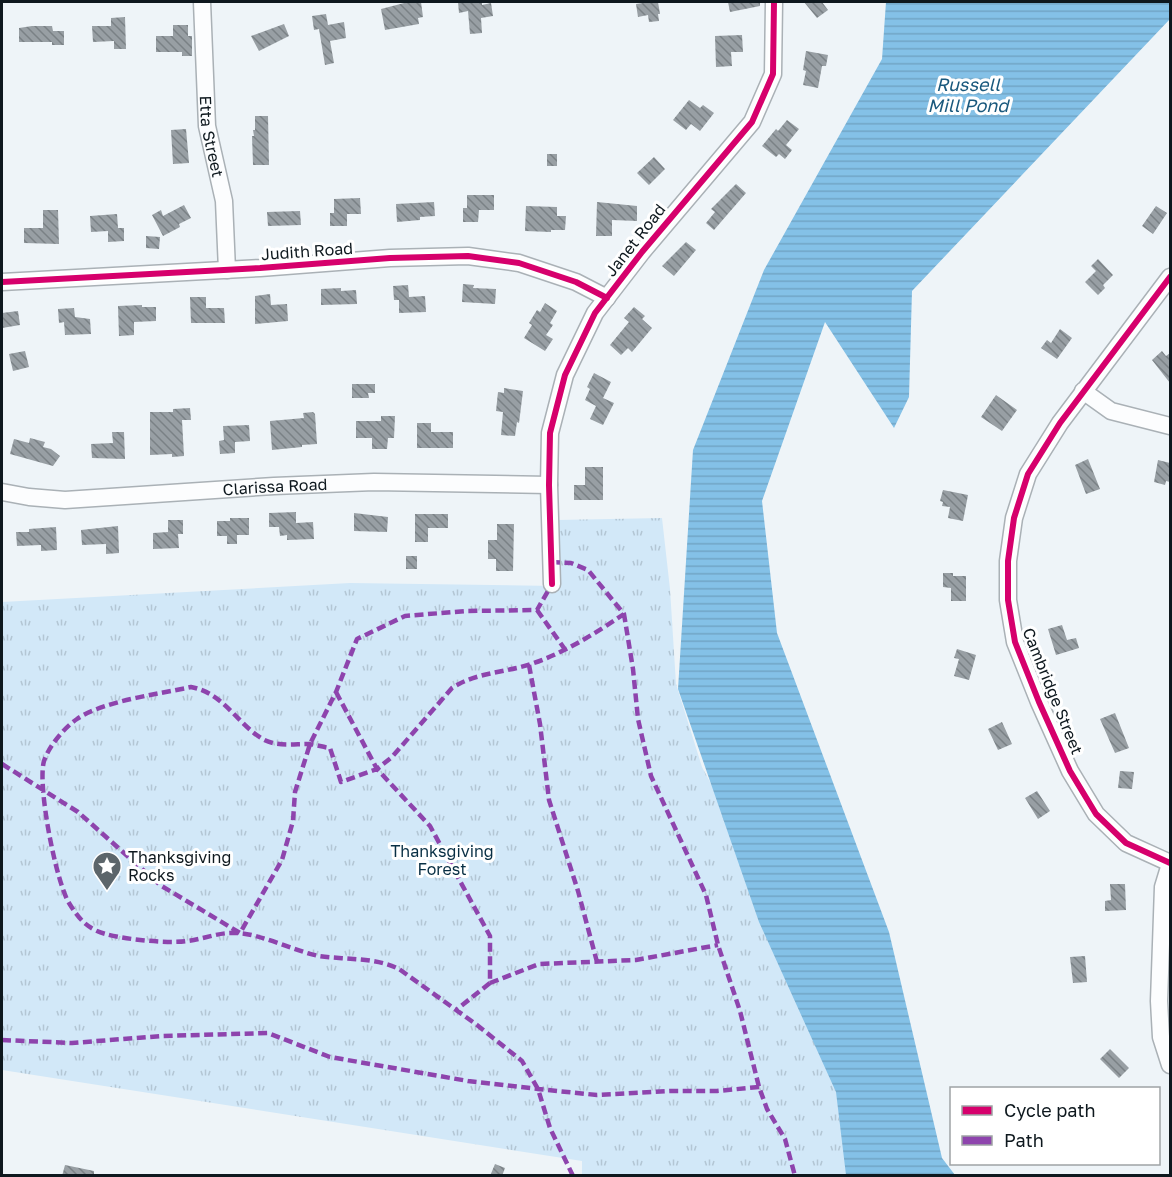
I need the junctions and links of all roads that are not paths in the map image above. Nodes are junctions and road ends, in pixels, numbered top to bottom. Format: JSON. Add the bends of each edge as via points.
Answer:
{"nodes":[{"id":1,"x":202,"y":2,"type":"edge"},
{"id":2,"x":774,"y":2,"type":"edge"},
{"id":3,"x":228,"y":270,"type":"junction"},
{"id":4,"x":1170,"y":277,"type":"edge"},
{"id":5,"x":2,"y":282,"type":"edge"},
{"id":6,"x":607,"y":298,"type":"junction"},
{"id":7,"x":1083,"y":391,"type":"junction"},
{"id":8,"x":1170,"y":426,"type":"edge"},
{"id":9,"x":549,"y":485,"type":"junction"},
{"id":10,"x":2,"y":492,"type":"edge"},
{"id":11,"x":552,"y":584,"type":"dead end"},
{"id":12,"x":1170,"y":863,"type":"edge"},
{"id":13,"x":1170,"y":1065,"type":"edge"}],
"edges":[{"from":1,"to":3,"type":"street","name":"Etta Street","via":[[207,126],[224,201]]},
{"from":2,"to":6,"type":"street","name":"Janet Road","via":[[773,74],[752,122]]},
{"from":3,"to":5,"type":"street","name":"Judith Road"},
{"from":3,"to":6,"type":"street","name":"Judith Road","via":[[468,256],[519,263],[576,282]]},
{"from":4,"to":7,"type":"street","name":"Cambridge Street"},
{"from":6,"to":9,"type":"street","name":"Janet Road","via":[[565,375],[550,433]]},
{"from":7,"to":8,"type":"street","via":[[1111,411]]},
{"from":7,"to":12,"type":"street","name":"Cambridge Street","via":[[1028,474],[1014,518],[1008,600],[1015,642],[1070,771],[1096,814],[1126,843]]},
{"from":9,"to":10,"type":"street","name":"Clarissa Road","via":[[341,483],[65,500]]},
{"from":9,"to":11,"type":"street","name":"Janet Road"},
{"from":12,"to":13,"type":"street","via":[[1163,887],[1159,1001],[1161,1037]]}]}
